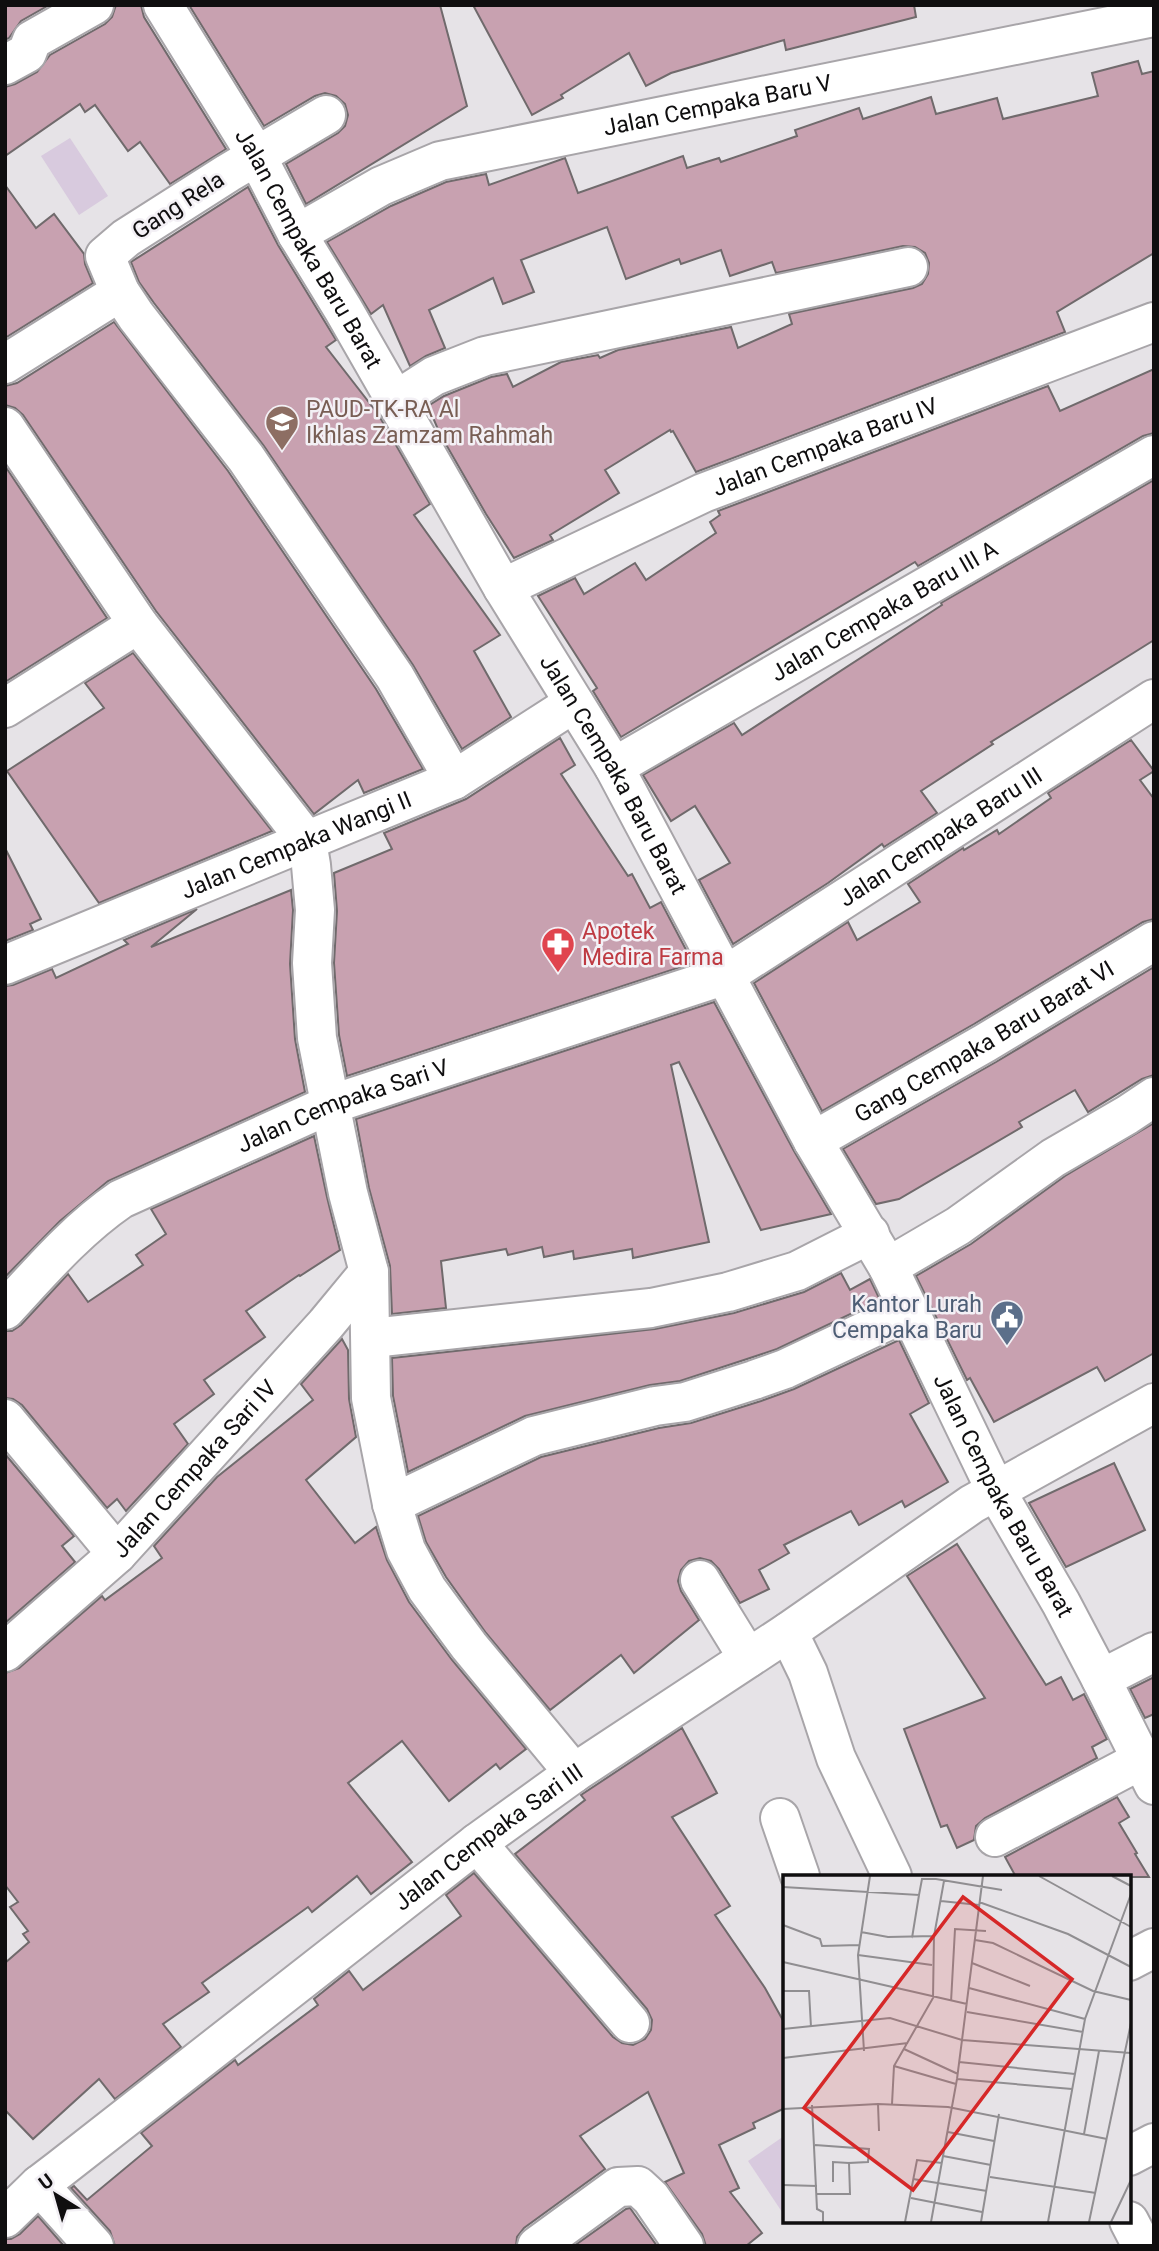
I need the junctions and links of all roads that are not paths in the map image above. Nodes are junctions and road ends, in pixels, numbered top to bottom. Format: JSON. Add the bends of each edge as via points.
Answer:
{"nodes":[{"id":1,"x":94,"y":5,"type":"edge"},
{"id":2,"x":163,"y":5,"type":"edge"},
{"id":3,"x":1154,"y":17,"type":"edge"},
{"id":4,"x":5,"y":65,"type":"edge"},
{"id":5,"x":326,"y":115,"type":"dead end"},
{"id":6,"x":256,"y":156,"type":"junction"},
{"id":7,"x":297,"y":234,"type":"junction"},
{"id":8,"x":908,"y":267,"type":"dead end"},
{"id":9,"x":120,"y":292,"type":"junction"},
{"id":10,"x":1154,"y":322,"type":"edge"},
{"id":11,"x":5,"y":364,"type":"edge"},
{"id":12,"x":395,"y":401,"type":"junction"},
{"id":13,"x":5,"y":427,"type":"edge"},
{"id":14,"x":1154,"y":455,"type":"edge"},
{"id":15,"x":503,"y":588,"type":"junction"},
{"id":16,"x":138,"y":624,"type":"junction"},
{"id":17,"x":1154,"y":698,"type":"edge"},
{"id":18,"x":574,"y":703,"type":"junction"},
{"id":19,"x":5,"y":708,"type":"edge"},
{"id":20,"x":614,"y":768,"type":"junction"},
{"id":21,"x":454,"y":780,"type":"junction"},
{"id":22,"x":307,"y":841,"type":"junction"},
{"id":23,"x":1154,"y":941,"type":"edge"},
{"id":24,"x":5,"y":965,"type":"edge"},
{"id":25,"x":726,"y":975,"type":"junction"},
{"id":26,"x":1154,"y":1097,"type":"edge"},
{"id":27,"x":329,"y":1105,"type":"junction"},
{"id":28,"x":813,"y":1140,"type":"junction"},
{"id":29,"x":870,"y":1234,"type":"junction"},
{"id":30,"x":888,"y":1267,"type":"junction"},
{"id":31,"x":369,"y":1272,"type":"junction"},
{"id":32,"x":5,"y":1310,"type":"edge"},
{"id":33,"x":908,"y":1311,"type":"junction"},
{"id":34,"x":372,"y":1338,"type":"junction"},
{"id":35,"x":1154,"y":1403,"type":"edge"},
{"id":36,"x":5,"y":1419,"type":"edge"},
{"id":37,"x":996,"y":1491,"type":"junction"},
{"id":38,"x":392,"y":1504,"type":"junction"},
{"id":39,"x":117,"y":1554,"type":"junction"},
{"id":40,"x":700,"y":1580,"type":"dead end"},
{"id":41,"x":788,"y":1632,"type":"junction"},
{"id":42,"x":5,"y":1652,"type":"edge"},
{"id":43,"x":1154,"y":1652,"type":"edge"},
{"id":44,"x":748,"y":1658,"type":"junction"},
{"id":45,"x":1101,"y":1679,"type":"junction"},
{"id":46,"x":575,"y":1773,"type":"junction"},
{"id":47,"x":1148,"y":1773,"type":"edge"},
{"id":48,"x":780,"y":1818,"type":"dead end"},
{"id":49,"x":995,"y":1837,"type":"dead end"},
{"id":50,"x":477,"y":1843,"type":"junction"},
{"id":51,"x":799,"y":1875,"type":"edge"},
{"id":52,"x":891,"y":1875,"type":"edge"},
{"id":53,"x":1154,"y":1948,"type":"edge"},
{"id":54,"x":1131,"y":1960,"type":"edge"},
{"id":55,"x":630,"y":2023,"type":"dead end"},
{"id":56,"x":1154,"y":2143,"type":"edge"},
{"id":57,"x":1131,"y":2155,"type":"edge"},
{"id":58,"x":39,"y":2185,"type":"junction"},
{"id":59,"x":5,"y":2218,"type":"edge"},
{"id":60,"x":1130,"y":2223,"type":"edge"},
{"id":61,"x":94,"y":2246,"type":"edge"},
{"id":62,"x":537,"y":2246,"type":"edge"},
{"id":63,"x":684,"y":2246,"type":"edge"},
{"id":64,"x":1142,"y":2246,"type":"edge"}],
"edges":[{"from":1,"to":4,"type":"street","via":[[32,40],[27,53]]},
{"from":2,"to":6,"type":"street","name":"Jalan Cempaka Baru Barat"},
{"from":3,"to":7,"type":"street","name":"Jalan Cempaka Baru V","via":[[440,161],[381,186]]},
{"from":5,"to":6,"type":"street","name":"Gang Rela"},
{"from":6,"to":7,"type":"street","name":"Jalan Cempaka Baru Barat"},
{"from":6,"to":9,"type":"street","name":"Gang Rela","via":[[126,238],[104,257]]},
{"from":7,"to":12,"type":"street","name":"Jalan Cempaka Baru Barat"},
{"from":8,"to":12,"type":"street","via":[[485,356],[434,376]]},
{"from":9,"to":11,"type":"street"},
{"from":9,"to":21,"type":"street","via":[[246,458],[395,677]]},
{"from":10,"to":15,"type":"street","name":"Jalan Cempaka Baru IV","via":[[703,493]]},
{"from":12,"to":15,"type":"street","name":"Jalan Cempaka Baru Barat"},
{"from":13,"to":16,"type":"street"},
{"from":14,"to":20,"type":"street","name":"Jalan Cempaka Baru III A"},
{"from":15,"to":18,"type":"street","name":"Jalan Cempaka Baru Barat"},
{"from":16,"to":19,"type":"street"},
{"from":16,"to":22,"type":"street"},
{"from":17,"to":25,"type":"street","name":"Jalan Cempaka Baru III"},
{"from":18,"to":20,"type":"street","name":"Jalan Cempaka Baru Barat"},
{"from":18,"to":21,"type":"street","name":"Jalan Cempaka Wangi II"},
{"from":20,"to":25,"type":"street","name":"Jalan Cempaka Baru Barat"},
{"from":21,"to":22,"type":"street","name":"Jalan Cempaka Wangi II"},
{"from":22,"to":24,"type":"street","name":"Jalan Cempaka Wangi II"},
{"from":22,"to":27,"type":"street","via":[[315,910],[312,963],[317,1038]]},
{"from":23,"to":28,"type":"street","name":"Gang Cempaka Baru Barat VI"},
{"from":25,"to":27,"type":"street","name":"Jalan Cempaka Sari V"},
{"from":25,"to":28,"type":"street","name":"Jalan Cempaka Baru Barat"},
{"from":26,"to":30,"type":"street"},
{"from":27,"to":31,"type":"street"},
{"from":27,"to":32,"type":"street","name":"Jalan Cempaka Sari V","via":[[121,1199],[63,1247]]},
{"from":28,"to":29,"type":"street","name":"Jalan Cempaka Baru Barat"},
{"from":29,"to":30,"type":"street","name":"Jalan Cempaka Baru Barat"},
{"from":29,"to":34,"type":"street","via":[[796,1271],[728,1293],[651,1308]]},
{"from":30,"to":33,"type":"street","name":"Jalan Cempaka Baru Barat"},
{"from":31,"to":34,"type":"street"},
{"from":31,"to":39,"type":"street","name":"Jalan Cempaka Sari IV"},
{"from":33,"to":37,"type":"street","name":"Jalan Cempaka Baru Barat"},
{"from":33,"to":38,"type":"street","via":[[754,1380],[685,1402],[534,1436]]},
{"from":34,"to":38,"type":"street","via":[[371,1398]]},
{"from":35,"to":37,"type":"street","name":"Jalan Cempaka Sari III"},
{"from":36,"to":39,"type":"street"},
{"from":37,"to":41,"type":"street","name":"Jalan Cempaka Sari III"},
{"from":37,"to":45,"type":"street","name":"Jalan Cempaka Baru Barat"},
{"from":38,"to":46,"type":"street","via":[[405,1550],[427,1589]]},
{"from":39,"to":42,"type":"street","name":"Jalan Cempaka Sari IV"},
{"from":40,"to":44,"type":"street"},
{"from":41,"to":44,"type":"street","name":"Jalan Cempaka Sari III"},
{"from":41,"to":52,"type":"street","via":[[808,1673],[836,1758]]},
{"from":43,"to":45,"type":"street"},
{"from":44,"to":46,"type":"street","name":"Jalan Cempaka Sari III"},
{"from":45,"to":47,"type":"street","name":"Jalan Cempaka Baru Barat"},
{"from":46,"to":50,"type":"street","name":"Jalan Cempaka Sari III"},
{"from":47,"to":49,"type":"street"},
{"from":48,"to":51,"type":"street"},
{"from":50,"to":55,"type":"street"},
{"from":50,"to":58,"type":"street","name":"Jalan Cempaka Sari III"},
{"from":53,"to":54,"type":"street"},
{"from":56,"to":57,"type":"street"},
{"from":58,"to":59,"type":"street","name":"Jalan Cempaka Sari III"},
{"from":58,"to":61,"type":"street"},
{"from":60,"to":64,"type":"street"},
{"from":62,"to":63,"type":"street","via":[[618,2187],[638,2186]]}]}
